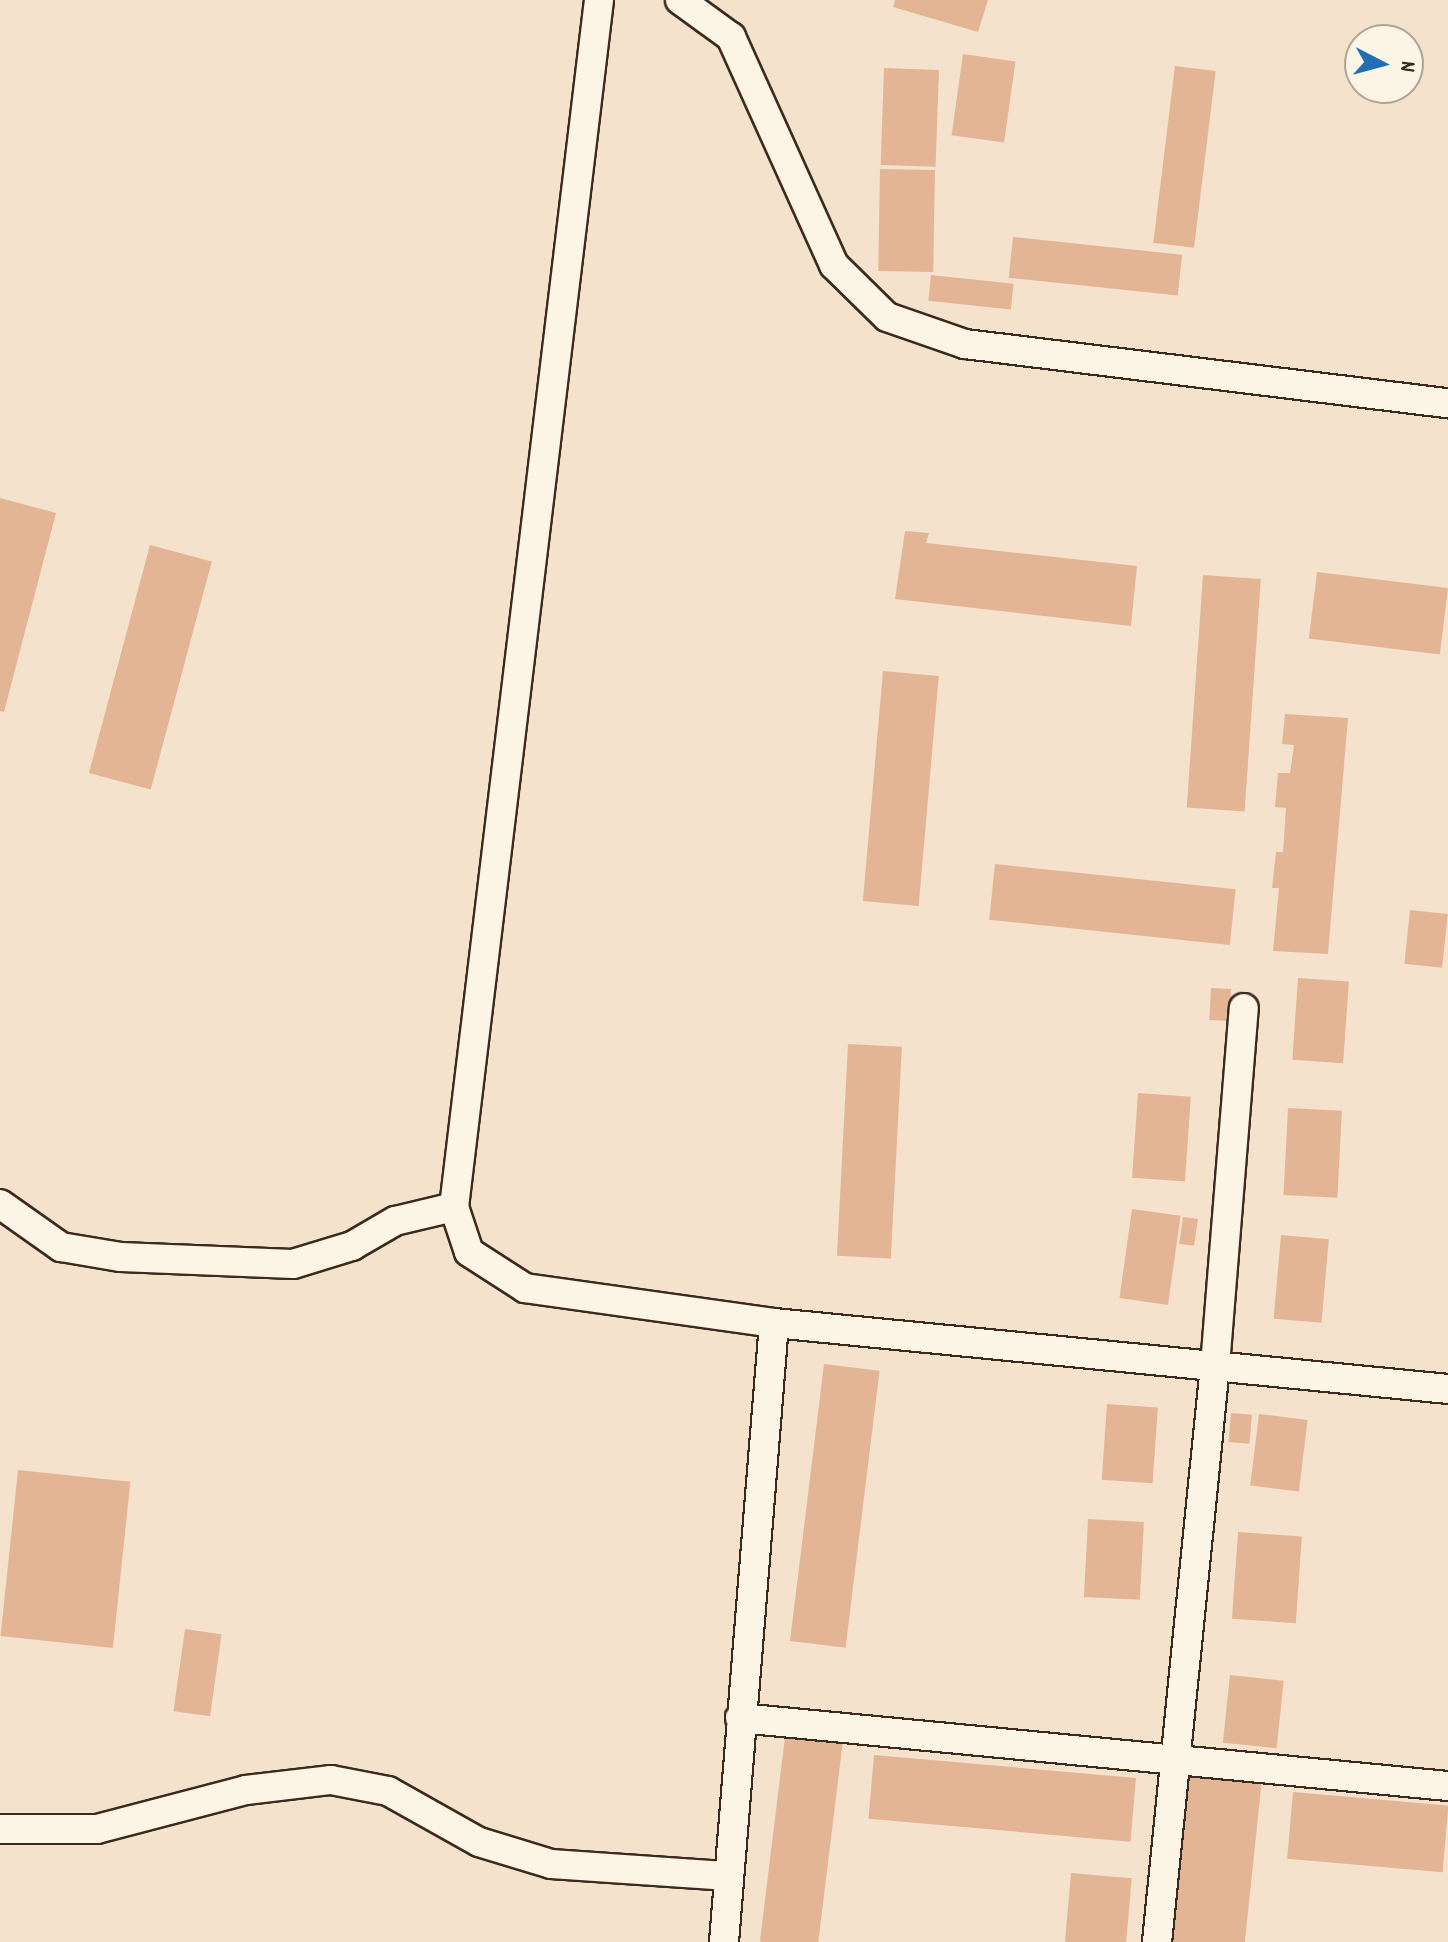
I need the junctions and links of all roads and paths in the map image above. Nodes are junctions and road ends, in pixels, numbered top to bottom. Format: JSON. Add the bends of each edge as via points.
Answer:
{"nodes":[{"id":1,"x":599,"y":0,"type":"edge"},
{"id":2,"x":680,"y":0,"type":"edge"},
{"id":3,"x":1448,"y":403,"type":"edge"},
{"id":4,"x":1244,"y":1008,"type":"dead end"},
{"id":5,"x":0,"y":1204,"type":"edge"},
{"id":6,"x":454,"y":1207,"type":"junction"},
{"id":7,"x":774,"y":1323,"type":"junction"},
{"id":8,"x":1215,"y":1366,"type":"junction"},
{"id":9,"x":1448,"y":1389,"type":"edge"},
{"id":10,"x":740,"y":1718,"type":"junction"},
{"id":11,"x":1174,"y":1760,"type":"junction"},
{"id":12,"x":1448,"y":1786,"type":"edge"},
{"id":13,"x":0,"y":1829,"type":"edge"},
{"id":14,"x":729,"y":1876,"type":"junction"},
{"id":15,"x":724,"y":1942,"type":"edge"},
{"id":16,"x":1157,"y":1942,"type":"edge"}],
"edges":[{"from":1,"to":6,"type":"street"},
{"from":2,"to":3,"type":"street","via":[[731,37],[834,265],[887,317],[965,344]]},
{"from":4,"to":8,"type":"street"},
{"from":5,"to":6,"type":"street","via":[[61,1247],[121,1257],[293,1264],[352,1246],[395,1221]]},
{"from":6,"to":7,"type":"street","via":[[469,1252],[525,1288]]},
{"from":7,"to":8,"type":"street"},
{"from":7,"to":10,"type":"street"},
{"from":8,"to":9,"type":"street"},
{"from":8,"to":11,"type":"street"},
{"from":10,"to":11,"type":"street"},
{"from":10,"to":14,"type":"street"},
{"from":11,"to":12,"type":"street"},
{"from":11,"to":16,"type":"street"},
{"from":13,"to":14,"type":"street","via":[[97,1829],[246,1790],[331,1780],[388,1791],[479,1842],[551,1864]]},
{"from":14,"to":15,"type":"street"}]}
